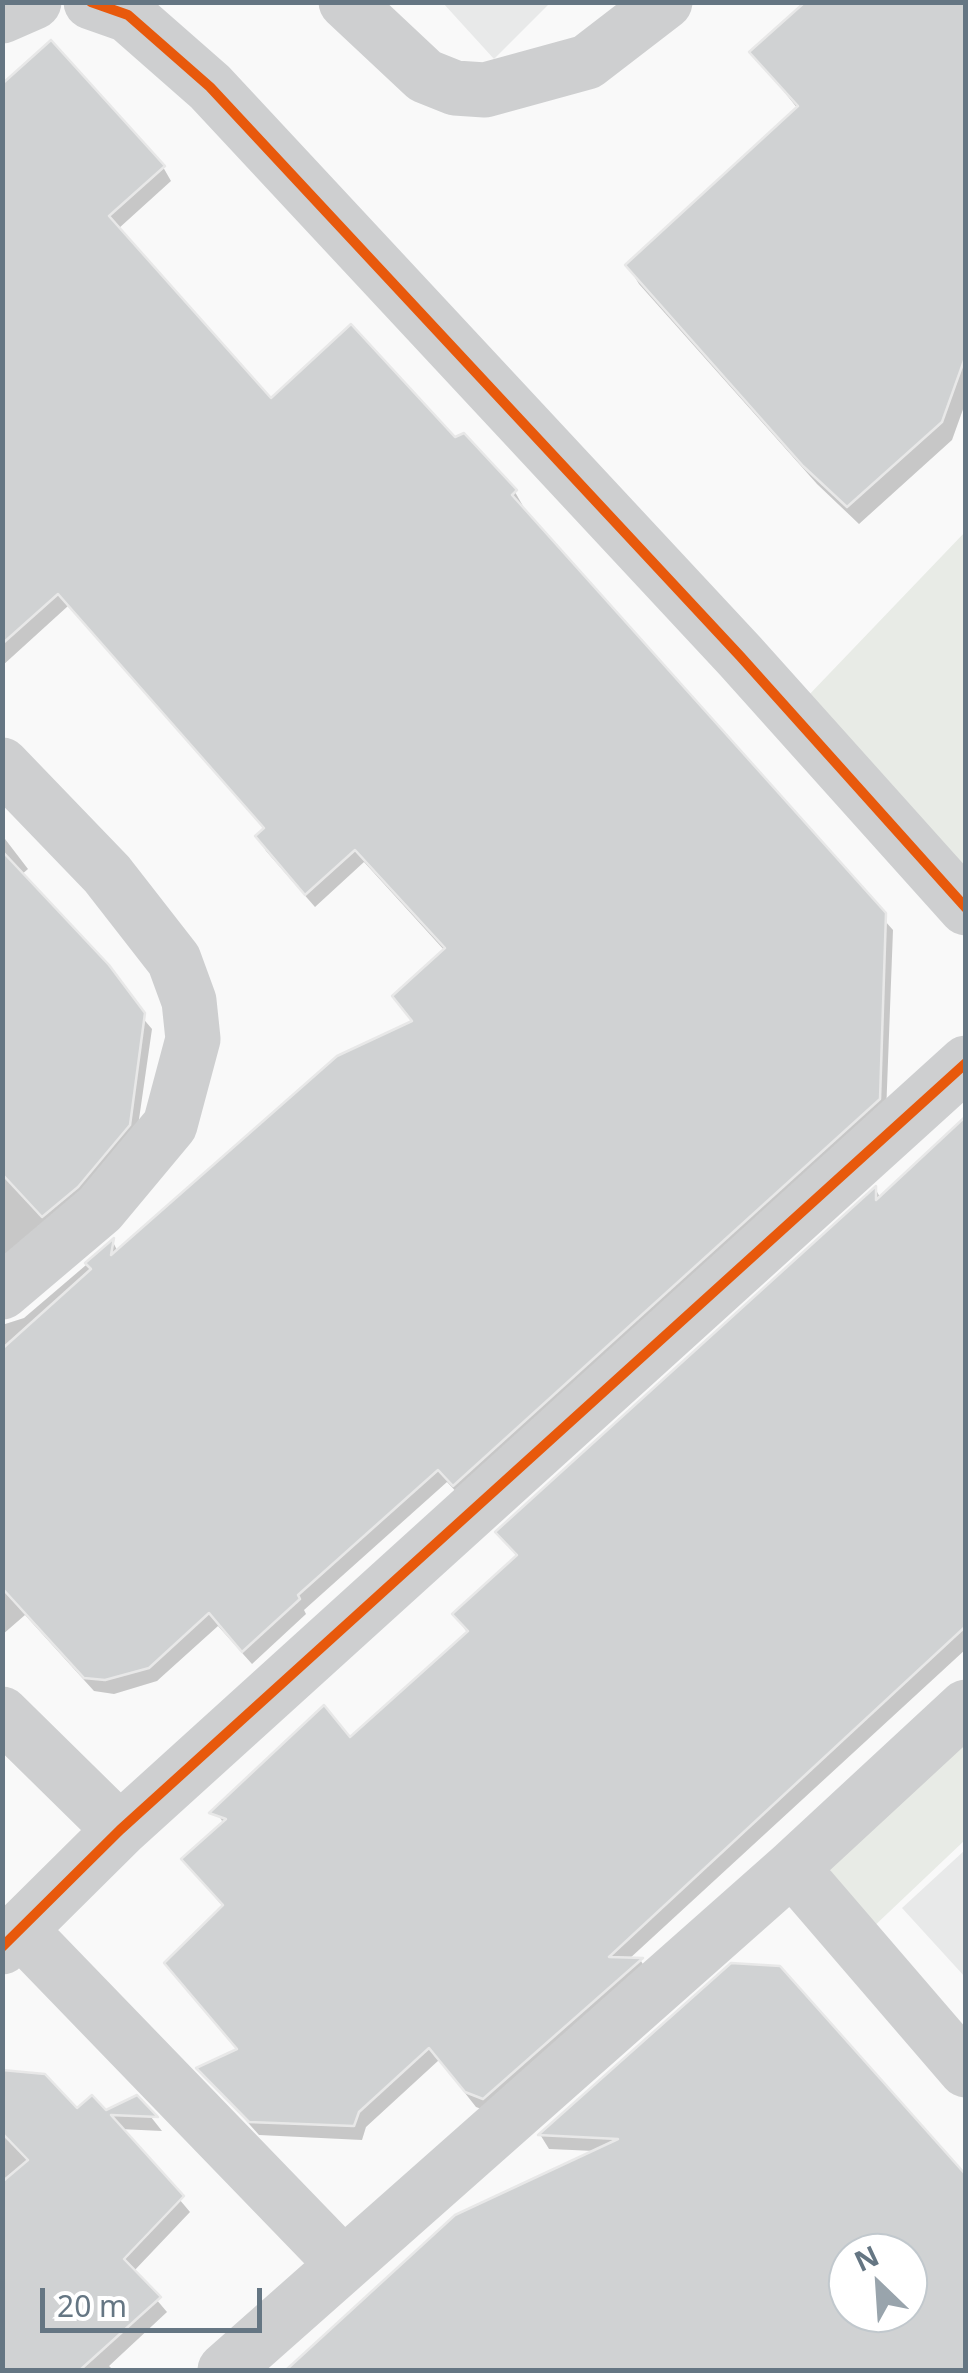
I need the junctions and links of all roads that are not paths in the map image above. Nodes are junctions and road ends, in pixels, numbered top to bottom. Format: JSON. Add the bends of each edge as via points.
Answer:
{"nodes":[{"id":1,"x":34,"y":2,"type":"edge"},
{"id":2,"x":92,"y":2,"type":"edge"},
{"id":3,"x":346,"y":2,"type":"edge"},
{"id":4,"x":665,"y":2,"type":"edge"},
{"id":5,"x":2,"y":16,"type":"edge"},
{"id":6,"x":2,"y":765,"type":"edge"},
{"id":7,"x":966,"y":908,"type":"edge"},
{"id":8,"x":966,"y":1063,"type":"edge"},
{"id":9,"x":2,"y":1292,"type":"edge"},
{"id":10,"x":966,"y":1707,"type":"edge"},
{"id":11,"x":2,"y":1714,"type":"edge"},
{"id":12,"x":120,"y":1830,"type":"junction"},
{"id":13,"x":792,"y":1868,"type":"junction"},
{"id":14,"x":12,"y":1939,"type":"edge"},
{"id":15,"x":966,"y":2070,"type":"edge"},
{"id":16,"x":343,"y":2264,"type":"junction"},
{"id":17,"x":225,"y":2370,"type":"edge"}],
"edges":[{"from":1,"to":5,"type":"street"},
{"from":2,"to":7,"type":"street","via":[[128,15],[210,87]]},
{"from":3,"to":4,"type":"street","via":[[424,76],[485,90],[587,62]]},
{"from":6,"to":9,"type":"street","via":[[107,874],[174,960],[193,1038],[170,1124],[100,1208]]},
{"from":8,"to":12,"type":"street"},
{"from":10,"to":13,"type":"street"},
{"from":11,"to":12,"type":"street"},
{"from":12,"to":14,"type":"street"},
{"from":13,"to":15,"type":"street"},
{"from":13,"to":16,"type":"street"},
{"from":14,"to":16,"type":"street"},
{"from":16,"to":17,"type":"street"}]}
